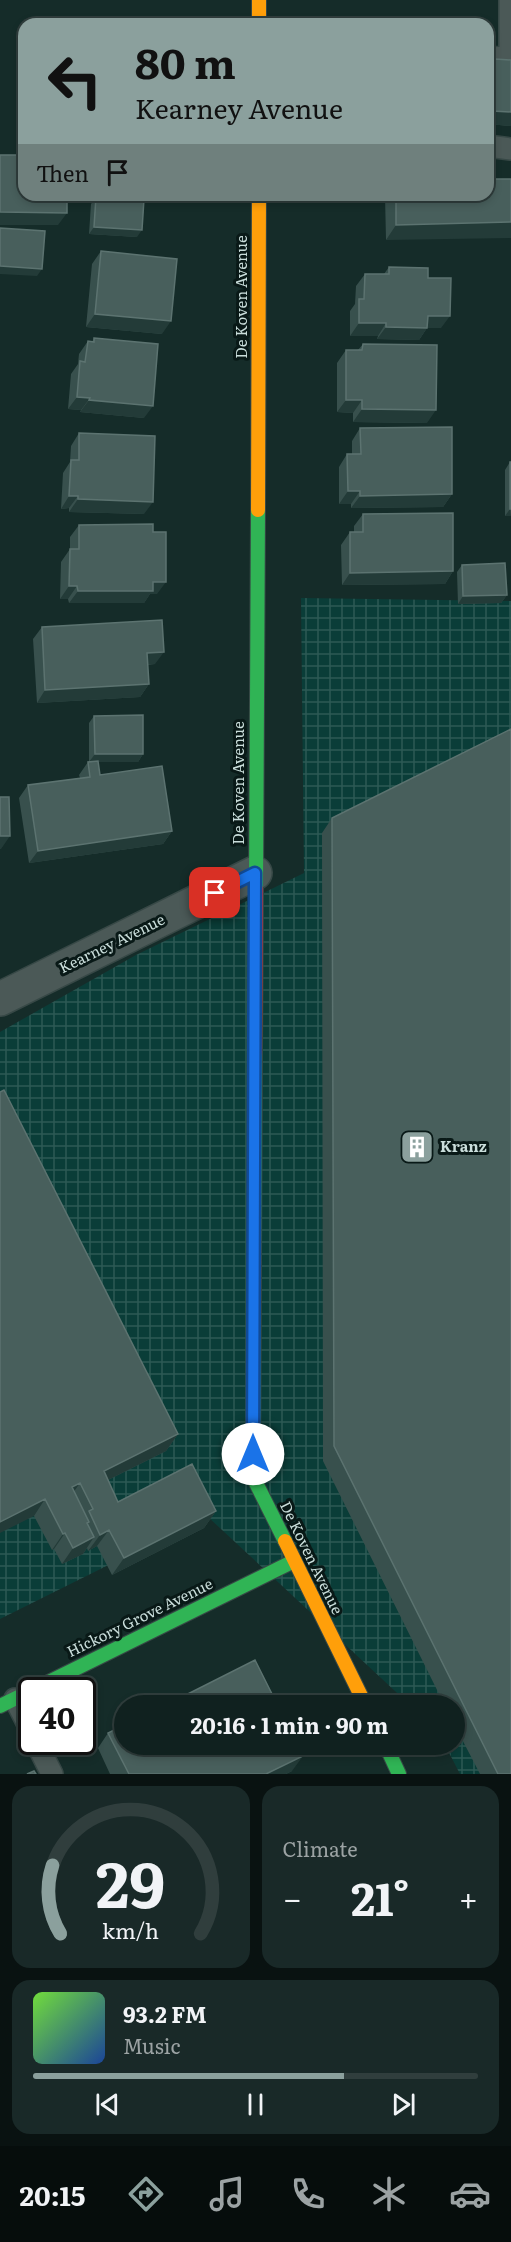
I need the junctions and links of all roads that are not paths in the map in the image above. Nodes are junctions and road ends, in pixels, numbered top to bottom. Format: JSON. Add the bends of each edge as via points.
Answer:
{"nodes":[{"id":1,"x":259,"y":0,"type":"edge"},
{"id":2,"x":510,"y":0,"type":"edge"},
{"id":3,"x":259,"y":18,"type":"edge"},
{"id":4,"x":510,"y":57,"type":"edge"},
{"id":5,"x":494,"y":58,"type":"edge"},
{"id":6,"x":494,"y":147,"type":"edge"},
{"id":7,"x":511,"y":149,"type":"edge"},
{"id":8,"x":259,"y":201,"type":"edge"},
{"id":9,"x":255,"y":873,"type":"junction"},
{"id":10,"x":0,"y":999,"type":"edge"},
{"id":11,"x":294,"y":1561,"type":"junction"},
{"id":12,"x":361,"y":1695,"type":"edge"},
{"id":13,"x":8,"y":1702,"type":"edge"},
{"id":14,"x":18,"y":1714,"type":"edge"},
{"id":15,"x":42,"y":1755,"type":"edge"},
{"id":16,"x":390,"y":1755,"type":"edge"},
{"id":17,"x":52,"y":1774,"type":"edge"},
{"id":18,"x":399,"y":1774,"type":"edge"}],
"edges":[{"from":1,"to":3,"type":"street"},
{"from":2,"to":4,"type":"lane"},
{"from":4,"to":5,"type":"lane"},
{"from":6,"to":7,"type":"lane"},
{"from":8,"to":9,"type":"street","name":"De Koven Avenue"},
{"from":9,"to":10,"type":"street","name":"Kearney Avenue"},
{"from":9,"to":11,"type":"street","name":"De Koven Avenue","via":[[253,1477]]},
{"from":11,"to":12,"type":"street","name":"De Koven Avenue"},
{"from":11,"to":13,"type":"street","name":"Hickory Grove Avenue"},
{"from":13,"to":14,"type":"lane"},
{"from":15,"to":17,"type":"lane"},
{"from":16,"to":18,"type":"street"}]}
